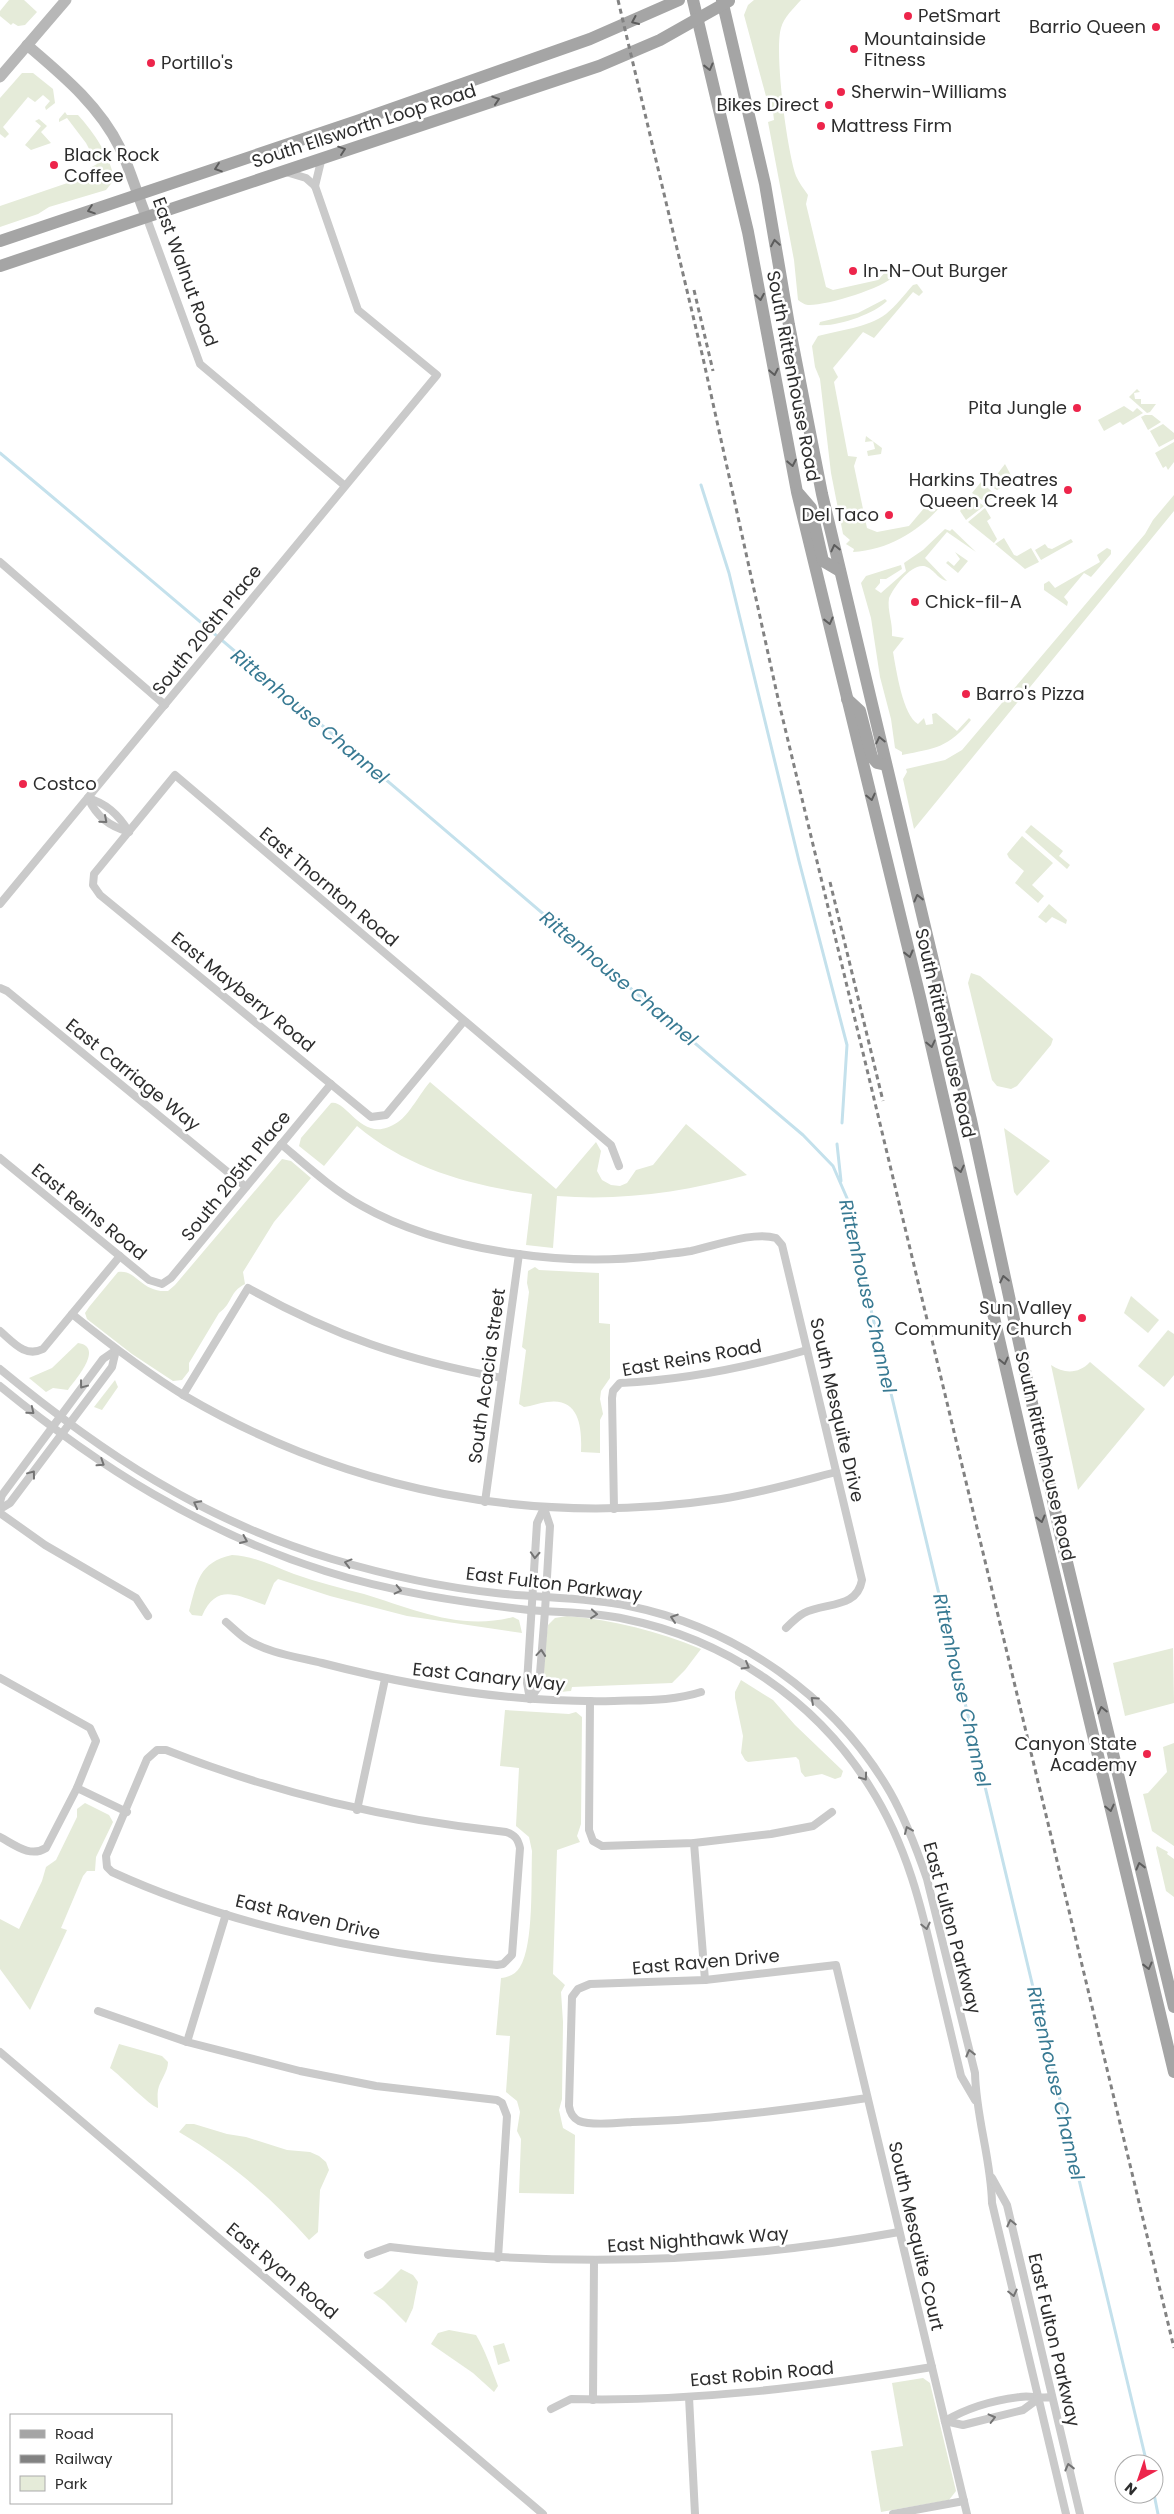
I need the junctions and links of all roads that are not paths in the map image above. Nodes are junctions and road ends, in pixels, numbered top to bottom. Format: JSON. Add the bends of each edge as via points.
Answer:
{"nodes":[{"id":1,"x":66,"y":0,"type":"edge"},
{"id":2,"x":679,"y":0,"type":"edge"},
{"id":3,"x":693,"y":0,"type":"edge"},
{"id":4,"x":725,"y":2,"type":"edge"},
{"id":5,"x":698,"y":20,"type":"junction"},
{"id":6,"x":27,"y":45,"type":"junction"},
{"id":7,"x":0,"y":77,"type":"edge"},
{"id":8,"x":322,"y":157,"type":"junction"},
{"id":9,"x":283,"y":171,"type":"junction"},
{"id":10,"x":315,"y":186,"type":"junction"},
{"id":11,"x":138,"y":195,"type":"junction"},
{"id":12,"x":146,"y":216,"type":"junction"},
{"id":13,"x":0,"y":242,"type":"edge"},
{"id":14,"x":0,"y":266,"type":"edge"},
{"id":15,"x":788,"y":325,"type":"junction"},
{"id":16,"x":766,"y":329,"type":"junction"},
{"id":17,"x":344,"y":486,"type":"junction"},
{"id":18,"x":797,"y":492,"type":"junction"},
{"id":19,"x":0,"y":562,"type":"edge"},
{"id":20,"x":840,"y":571,"type":"junction"},
{"id":21,"x":847,"y":699,"type":"junction"},
{"id":22,"x":165,"y":704,"type":"junction"},
{"id":23,"x":886,"y":765,"type":"junction"},
{"id":24,"x":88,"y":798,"type":"junction"},
{"id":25,"x":129,"y":832,"type":"junction"},
{"id":26,"x":0,"y":904,"type":"edge"},
{"id":27,"x":0,"y":988,"type":"edge"},
{"id":28,"x":464,"y":1021,"type":"junction"},
{"id":29,"x":331,"y":1084,"type":"junction"},
{"id":30,"x":970,"y":1116,"type":"junction"},
{"id":31,"x":949,"y":1121,"type":"junction"},
{"id":32,"x":281,"y":1144,"type":"junction"},
{"id":33,"x":0,"y":1158,"type":"edge"},
{"id":34,"x":619,"y":1166,"type":"dead end"},
{"id":35,"x":246,"y":1187,"type":"junction"},
{"id":36,"x":519,"y":1254,"type":"junction"},
{"id":37,"x":120,"y":1256,"type":"junction"},
{"id":38,"x":162,"y":1284,"type":"joint"},
{"id":39,"x":72,"y":1314,"type":"junction"},
{"id":40,"x":0,"y":1331,"type":"edge"},
{"id":41,"x":116,"y":1350,"type":"junction"},
{"id":42,"x":807,"y":1350,"type":"junction"},
{"id":43,"x":0,"y":1369,"type":"edge"},
{"id":44,"x":502,"y":1378,"type":"junction"},
{"id":45,"x":0,"y":1386,"type":"edge"},
{"id":46,"x":183,"y":1395,"type":"junction"},
{"id":47,"x":60,"y":1418,"type":"junction"},
{"id":48,"x":69,"y":1425,"type":"junction"},
{"id":49,"x":51,"y":1429,"type":"junction"},
{"id":50,"x":61,"y":1436,"type":"junction"},
{"id":51,"x":836,"y":1472,"type":"junction"},
{"id":52,"x":0,"y":1502,"type":"edge"},
{"id":53,"x":485,"y":1502,"type":"junction"},
{"id":54,"x":544,"y":1508,"type":"junction"},
{"id":55,"x":0,"y":1509,"type":"edge"},
{"id":56,"x":614,"y":1509,"type":"junction"},
{"id":57,"x":0,"y":1513,"type":"edge"},
{"id":58,"x":533,"y":1596,"type":"junction"},
{"id":59,"x":546,"y":1597,"type":"junction"},
{"id":60,"x":532,"y":1610,"type":"junction"},
{"id":61,"x":545,"y":1611,"type":"junction"},
{"id":62,"x":148,"y":1616,"type":"dead end"},
{"id":63,"x":226,"y":1622,"type":"dead end"},
{"id":64,"x":786,"y":1628,"type":"dead end"},
{"id":65,"x":0,"y":1678,"type":"edge"},
{"id":66,"x":386,"y":1679,"type":"junction"},
{"id":67,"x":701,"y":1692,"type":"dead end"},
{"id":68,"x":530,"y":1699,"type":"junction"},
{"id":69,"x":590,"y":1701,"type":"junction"},
{"id":70,"x":1114,"y":1758,"type":"junction"},
{"id":71,"x":1099,"y":1761,"type":"junction"},
{"id":72,"x":77,"y":1788,"type":"junction"},
{"id":73,"x":357,"y":1810,"type":"junction"},
{"id":74,"x":127,"y":1812,"type":"junction"},
{"id":75,"x":832,"y":1812,"type":"dead end"},
{"id":76,"x":0,"y":1838,"type":"edge"},
{"id":77,"x":694,"y":1843,"type":"junction"},
{"id":78,"x":226,"y":1914,"type":"junction"},
{"id":79,"x":836,"y":1964,"type":"joint"},
{"id":80,"x":705,"y":1980,"type":"junction"},
{"id":81,"x":1174,"y":2007,"type":"edge"},
{"id":82,"x":98,"y":2011,"type":"dead end"},
{"id":83,"x":187,"y":2042,"type":"junction"},
{"id":84,"x":0,"y":2052,"type":"edge"},
{"id":85,"x":1174,"y":2072,"type":"edge"},
{"id":86,"x":867,"y":2098,"type":"junction"},
{"id":87,"x":976,"y":2102,"type":"junction"},
{"id":88,"x":991,"y":2176,"type":"junction"},
{"id":89,"x":899,"y":2232,"type":"junction"},
{"id":90,"x":368,"y":2255,"type":"dead end"},
{"id":91,"x":498,"y":2258,"type":"junction"},
{"id":92,"x":594,"y":2261,"type":"junction"},
{"id":93,"x":932,"y":2367,"type":"junction"},
{"id":94,"x":1052,"y":2396,"type":"junction"},
{"id":95,"x":689,"y":2397,"type":"junction"},
{"id":96,"x":1038,"y":2399,"type":"junction"},
{"id":97,"x":593,"y":2400,"type":"junction"},
{"id":98,"x":551,"y":2409,"type":"dead end"},
{"id":99,"x":945,"y":2421,"type":"junction"},
{"id":100,"x":964,"y":2501,"type":"junction"},
{"id":101,"x":543,"y":2514,"type":"edge"},
{"id":102,"x":695,"y":2514,"type":"edge"},
{"id":103,"x":893,"y":2514,"type":"edge"},
{"id":104,"x":967,"y":2514,"type":"edge"},
{"id":105,"x":1066,"y":2514,"type":"edge"},
{"id":106,"x":1080,"y":2514,"type":"edge"}],
"edges":[{"from":1,"to":6,"type":"street"},
{"from":2,"to":11,"type":"main road","name":"South Ellsworth Loop Road","one_way":true,"via":[[590,39]]},
{"from":3,"to":5,"type":"main road","name":"South Rittenhouse Road"},
{"from":4,"to":5,"type":"main road","name":"South Ellsworth Loop Road"},
{"from":15,"to":4,"type":"main road","name":"South Rittenhouse Road","one_way":true,"via":[[766,184]]},
{"from":8,"to":5,"type":"main road","name":"South Ellsworth Loop Road","one_way":true,"via":[[599,66]]},
{"from":5,"to":16,"type":"main road","name":"South Rittenhouse Road","one_way":true,"via":[[746,223]]},
{"from":6,"to":7,"type":"street"},
{"from":6,"to":11,"type":"street","name":"East Walnut Road","via":[[89,101],[120,147]]},
{"from":8,"to":9,"type":"main road","name":"South Ellsworth Loop Road"},
{"from":8,"to":10,"type":"street"},
{"from":9,"to":10,"type":"street","via":[[306,178]]},
{"from":9,"to":12,"type":"main road","name":"South Ellsworth Loop Road"},
{"from":10,"to":17,"type":"street","name":"South 206th Place","via":[[358,310],[437,375]]},
{"from":11,"to":12,"type":"street","name":"East Walnut Road"},
{"from":11,"to":13,"type":"main road","name":"South Ellsworth Loop Road","one_way":true},
{"from":12,"to":14,"type":"main road","name":"South Ellsworth Loop Road"},
{"from":12,"to":17,"type":"street","name":"East Walnut Road","via":[[200,364]]},
{"from":15,"to":16,"type":"main road"},
{"from":20,"to":15,"type":"main road","name":"South Rittenhouse Road","one_way":true},
{"from":16,"to":18,"type":"main road","name":"South Rittenhouse Road","one_way":true},
{"from":17,"to":22,"type":"street","name":"South 206th Place"},
{"from":18,"to":20,"type":"main road","via":[[811,508],[823,561]]},
{"from":18,"to":21,"type":"main road","name":"South Rittenhouse Road","one_way":true},
{"from":19,"to":22,"type":"street"},
{"from":23,"to":20,"type":"main road","name":"South Rittenhouse Road","one_way":true},
{"from":21,"to":23,"type":"main road","via":[[860,712],[872,757],[877,763]]},
{"from":21,"to":31,"type":"main road","name":"South Rittenhouse Road","one_way":true},
{"from":22,"to":24,"type":"street","name":"South 206th Place"},
{"from":30,"to":23,"type":"main road","name":"South Rittenhouse Road","one_way":true},
{"from":24,"to":25,"type":"street","via":[[101,802],[121,818]]},
{"from":24,"to":25,"type":"street","one_way":true,"via":[[94,811],[112,826]]},
{"from":24,"to":26,"type":"street","name":"South 206th Place"},
{"from":25,"to":28,"type":"street","name":"East Thornton Road","via":[[175,776]]},
{"from":25,"to":29,"type":"street","name":"East Mayberry Road","via":[[94,874],[93,885],[100,895]]},
{"from":27,"to":35,"type":"street","name":"East Carriage Way"},
{"from":28,"to":29,"type":"street","name":"East Mayberry Road","via":[[389,1112],[377,1118],[367,1114]]},
{"from":28,"to":34,"type":"street","name":"East Thornton Road","via":[[611,1146]]},
{"from":29,"to":32,"type":"street","name":"South 205th Place"},
{"from":30,"to":31,"type":"main road"},
{"from":70,"to":30,"type":"main road","name":"South Rittenhouse Road","one_way":true,"via":[[1060,1533]]},
{"from":31,"to":71,"type":"main road","name":"South Rittenhouse Road","one_way":true},
{"from":32,"to":35,"type":"street","name":"South 205th Place"},
{"from":32,"to":36,"type":"street","via":[[340,1193],[387,1218],[468,1244]]},
{"from":33,"to":37,"type":"street","name":"East Reins Road"},
{"from":35,"to":38,"type":"street","name":"South 205th Place","via":[[171,1278]]},
{"from":36,"to":42,"type":"street","name":"South Mesquite Drive","via":[[593,1259],[642,1257],[690,1251],[759,1236],[776,1238],[782,1244]]},
{"from":36,"to":44,"type":"street","name":"South Acacia Street"},
{"from":37,"to":38,"type":"street","name":"East Reins Road","via":[[154,1284]]},
{"from":37,"to":39,"type":"street"},
{"from":39,"to":40,"type":"street","via":[[45,1348],[36,1352],[23,1350]]},
{"from":39,"to":41,"type":"street"},
{"from":41,"to":46,"type":"street"},
{"from":41,"to":47,"type":"street","one_way":true,"via":[[103,1359]]},
{"from":41,"to":48,"type":"street","via":[[112,1367]]},
{"from":42,"to":51,"type":"street","name":"South Mesquite Drive"},
{"from":42,"to":56,"type":"street","name":"East Reins Road","via":[[710,1374],[620,1384],[613,1391]]},
{"from":43,"to":47,"type":"street","name":"East Fulton Parkway"},
{"from":44,"to":46,"type":"street","via":[[422,1361],[345,1336],[248,1288]]},
{"from":44,"to":53,"type":"street","name":"South Acacia Street"},
{"from":45,"to":49,"type":"street","name":"East Fulton Parkway","one_way":true},
{"from":46,"to":53,"type":"street","via":[[262,1436],[328,1463],[396,1484]]},
{"from":47,"to":48,"type":"street","name":"East Fulton Parkway"},
{"from":47,"to":49,"type":"street"},
{"from":48,"to":50,"type":"street"},
{"from":58,"to":48,"type":"street","name":"East Fulton Parkway","one_way":true,"via":[[407,1579],[294,1547],[169,1490]]},
{"from":49,"to":50,"type":"street","name":"East Fulton Parkway"},
{"from":49,"to":52,"type":"street"},
{"from":55,"to":50,"type":"street","one_way":true,"via":[[10,1503]]},
{"from":50,"to":60,"type":"street","name":"East Fulton Parkway","one_way":true,"via":[[156,1497],[222,1531],[288,1558],[326,1572],[424,1596]]},
{"from":51,"to":56,"type":"street","via":[[723,1499]]},
{"from":51,"to":64,"type":"street","name":"South Mesquite Drive","via":[[862,1580],[860,1590],[853,1598],[804,1613]]},
{"from":53,"to":54,"type":"street"},
{"from":54,"to":56,"type":"street"},
{"from":54,"to":58,"type":"street","one_way":true,"via":[[537,1523]]},
{"from":54,"to":59,"type":"street","via":[[550,1526]]},
{"from":57,"to":62,"type":"street","via":[[45,1545],[136,1598]]},
{"from":58,"to":59,"type":"street","name":"East Fulton Parkway"},
{"from":58,"to":60,"type":"street"},
{"from":59,"to":61,"type":"street"},
{"from":87,"to":59,"type":"street","name":"East Fulton Parkway","one_way":true,"via":[[975,2073],[927,1879],[890,1793],[849,1735],[827,1711],[777,1670],[722,1638],[684,1622],[627,1605]]},
{"from":60,"to":61,"type":"street","name":"East Fulton Parkway"},
{"from":60,"to":68,"type":"street","via":[[527,1683]]},
{"from":68,"to":61,"type":"street","one_way":true,"via":[[539,1686]]},
{"from":61,"to":87,"type":"street","name":"East Fulton Parkway","one_way":true,"via":[[622,1618],[692,1639],[760,1674],[828,1731],[869,1785],[898,1836],[921,1904],[961,2076]]},
{"from":63,"to":66,"type":"street","name":"East Canary Way","via":[[247,1640],[276,1652]]},
{"from":65,"to":72,"type":"street","via":[[90,1728],[96,1736],[95,1748]]},
{"from":66,"to":68,"type":"street","name":"East Canary Way","via":[[443,1690]]},
{"from":66,"to":73,"type":"street"},
{"from":67,"to":69,"type":"street","name":"East Canary Way","via":[[668,1698]]},
{"from":68,"to":69,"type":"street","name":"East Canary Way"},
{"from":69,"to":77,"type":"street","via":[[589,1830],[593,1841],[602,1846]]},
{"from":70,"to":71,"type":"main road"},
{"from":81,"to":70,"type":"main road","name":"South Rittenhouse Road","one_way":true},
{"from":71,"to":85,"type":"main road","name":"South Rittenhouse Road","one_way":true},
{"from":72,"to":74,"type":"street"},
{"from":72,"to":76,"type":"street","via":[[49,1844],[40,1852],[30,1852]]},
{"from":73,"to":74,"type":"street","via":[[261,1784],[166,1750],[157,1750],[147,1760]]},
{"from":73,"to":78,"type":"street","name":"East Raven Drive","via":[[514,1835],[520,1848],[514,1950],[509,1960],[497,1965],[392,1953]]},
{"from":74,"to":78,"type":"street","name":"East Raven Drive","via":[[106,1856],[107,1867],[128,1879]]},
{"from":75,"to":77,"type":"street","via":[[813,1826]]},
{"from":77,"to":80,"type":"street"},
{"from":78,"to":83,"type":"street"},
{"from":79,"to":80,"type":"street","name":"East Raven Drive"},
{"from":79,"to":86,"type":"street","name":"South Mesquite Court"},
{"from":80,"to":86,"type":"street","name":"East Raven Drive","via":[[590,1984],[578,1988],[571,2005],[568,2106],[577,2120],[680,2120],[787,2110]]},
{"from":82,"to":83,"type":"street"},
{"from":83,"to":91,"type":"street","via":[[262,2063],[338,2079],[492,2099],[502,2104],[507,2116]]},
{"from":84,"to":101,"type":"street","name":"East Ryan Road"},
{"from":86,"to":89,"type":"street","name":"South Mesquite Court"},
{"from":87,"to":88,"type":"street","name":"East Fulton Parkway"},
{"from":94,"to":88,"type":"street","name":"East Fulton Parkway","one_way":true,"via":[[1007,2205]]},
{"from":88,"to":96,"type":"street","name":"East Fulton Parkway","one_way":true,"via":[[992,2203]]},
{"from":89,"to":92,"type":"street","name":"East Nighthawk Way","via":[[747,2254]]},
{"from":89,"to":93,"type":"street","name":"South Mesquite Court"},
{"from":90,"to":91,"type":"street","name":"East Nighthawk Way","via":[[390,2247]]},
{"from":91,"to":92,"type":"street","name":"East Nighthawk Way"},
{"from":92,"to":97,"type":"street"},
{"from":93,"to":95,"type":"street","name":"East Robin Road","via":[[797,2388]]},
{"from":93,"to":99,"type":"street","name":"South Mesquite Court"},
{"from":94,"to":96,"type":"street"},
{"from":106,"to":94,"type":"street","name":"East Fulton Parkway","one_way":true},
{"from":95,"to":97,"type":"street","name":"East Robin Road"},
{"from":95,"to":102,"type":"street"},
{"from":96,"to":99,"type":"street","via":[[1022,2396],[961,2411]]},
{"from":99,"to":96,"type":"street","one_way":true,"via":[[964,2425],[1023,2410]]},
{"from":96,"to":105,"type":"street","name":"East Fulton Parkway"},
{"from":97,"to":98,"type":"street","name":"East Robin Road","via":[[571,2399]]},
{"from":99,"to":100,"type":"street","name":"South Mesquite Court"},
{"from":100,"to":103,"type":"street"},
{"from":100,"to":104,"type":"street","name":"South Mesquite Court"}]}
